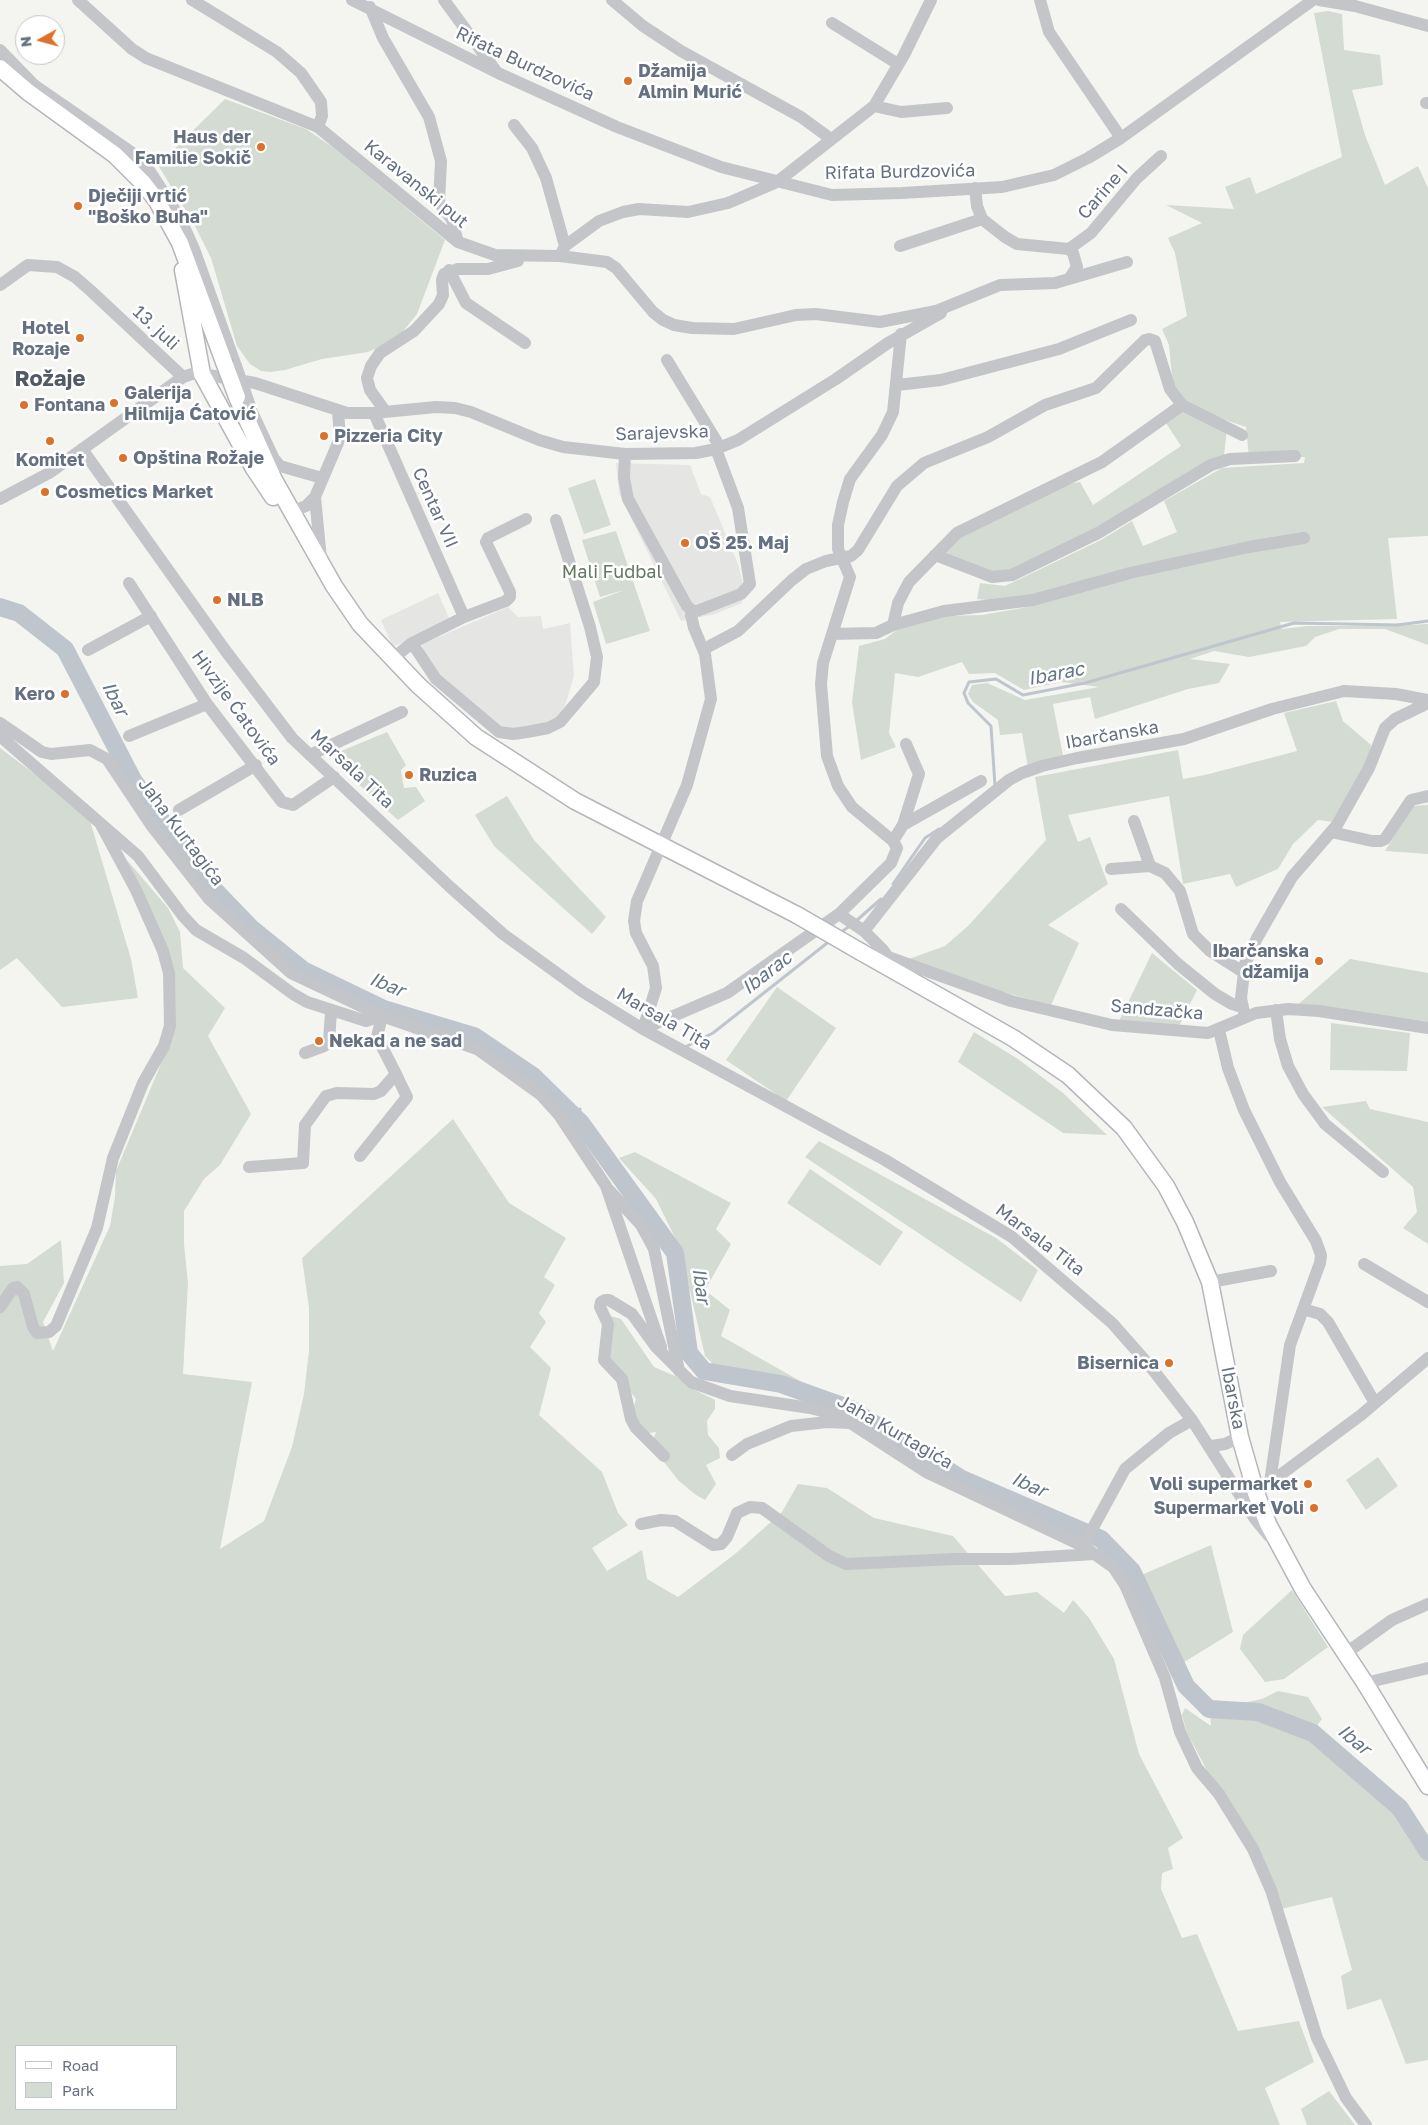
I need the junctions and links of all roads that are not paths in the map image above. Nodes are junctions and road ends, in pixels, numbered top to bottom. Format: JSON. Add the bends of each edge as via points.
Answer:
{"nodes":[{"id":1,"x":78,"y":0,"type":"edge"},
{"id":2,"x":192,"y":0,"type":"edge"},
{"id":3,"x":352,"y":0,"type":"edge"},
{"id":4,"x":444,"y":0,"type":"edge"},
{"id":5,"x":612,"y":0,"type":"edge"},
{"id":6,"x":931,"y":0,"type":"edge"},
{"id":7,"x":1040,"y":0,"type":"edge"},
{"id":8,"x":1313,"y":0,"type":"edge"},
{"id":9,"x":1319,"y":0,"type":"edge"},
{"id":10,"x":370,"y":7,"type":"junction"},
{"id":11,"x":832,"y":23,"type":"dead end"},
{"id":12,"x":1428,"y":26,"type":"edge"},
{"id":13,"x":0,"y":50,"type":"edge"},
{"id":14,"x":898,"y":64,"type":"junction"},
{"id":15,"x":0,"y":68,"type":"edge"},
{"id":16,"x":498,"y":73,"type":"junction"},
{"id":17,"x":874,"y":106,"type":"junction"},
{"id":18,"x":947,"y":108,"type":"dead end"},
{"id":19,"x":514,"y":125,"type":"dead end"},
{"id":20,"x":318,"y":127,"type":"junction"},
{"id":21,"x":1121,"y":138,"type":"junction"},
{"id":22,"x":831,"y":139,"type":"junction"},
{"id":23,"x":1161,"y":156,"type":"dead end"},
{"id":24,"x":777,"y":182,"type":"junction"},
{"id":25,"x":975,"y":188,"type":"junction"},
{"id":26,"x":982,"y":219,"type":"junction"},
{"id":27,"x":458,"y":242,"type":"junction"},
{"id":28,"x":180,"y":243,"type":"junction"},
{"id":29,"x":900,"y":246,"type":"dead end"},
{"id":30,"x":1069,"y":249,"type":"junction"},
{"id":31,"x":562,"y":251,"type":"junction"},
{"id":32,"x":535,"y":256,"type":"junction"},
{"id":33,"x":1127,"y":262,"type":"dead end"},
{"id":34,"x":449,"y":270,"type":"junction"},
{"id":35,"x":1069,"y":279,"type":"junction"},
{"id":36,"x":0,"y":284,"type":"edge"},
{"id":37,"x":954,"y":305,"type":"junction"},
{"id":38,"x":1131,"y":320,"type":"dead end"},
{"id":39,"x":901,"y":334,"type":"junction"},
{"id":40,"x":525,"y":343,"type":"dead end"},
{"id":41,"x":666,"y":360,"type":"dead end"},
{"id":42,"x":230,"y":364,"type":"junction"},
{"id":43,"x":202,"y":374,"type":"junction"},
{"id":44,"x":184,"y":377,"type":"junction"},
{"id":45,"x":897,"y":385,"type":"junction"},
{"id":46,"x":243,"y":402,"type":"junction"},
{"id":47,"x":1182,"y":405,"type":"junction"},
{"id":48,"x":338,"y":411,"type":"junction"},
{"id":49,"x":380,"y":412,"type":"junction"},
{"id":50,"x":1242,"y":435,"type":"dead end"},
{"id":51,"x":718,"y":448,"type":"junction"},
{"id":52,"x":82,"y":449,"type":"junction"},
{"id":53,"x":625,"y":454,"type":"junction"},
{"id":54,"x":1295,"y":456,"type":"dead end"},
{"id":55,"x":322,"y":478,"type":"junction"},
{"id":56,"x":315,"y":496,"type":"junction"},
{"id":57,"x":0,"y":499,"type":"edge"},
{"id":58,"x":291,"y":512,"type":"junction"},
{"id":59,"x":526,"y":519,"type":"dead end"},
{"id":60,"x":556,"y":520,"type":"dead end"},
{"id":61,"x":1304,"y":538,"type":"dead end"},
{"id":62,"x":935,"y":555,"type":"junction"},
{"id":63,"x":841,"y":559,"type":"junction"},
{"id":64,"x":322,"y":566,"type":"junction"},
{"id":65,"x":128,"y":583,"type":"dead end"},
{"id":66,"x":693,"y":611,"type":"junction"},
{"id":67,"x":151,"y":616,"type":"junction"},
{"id":68,"x":464,"y":617,"type":"junction"},
{"id":69,"x":893,"y":625,"type":"junction"},
{"id":70,"x":832,"y":634,"type":"junction"},
{"id":71,"x":412,"y":643,"type":"junction"},
{"id":72,"x":704,"y":649,"type":"junction"},
{"id":73,"x":88,"y":650,"type":"dead end"},
{"id":74,"x":392,"y":659,"type":"junction"},
{"id":75,"x":1428,"y":701,"type":"edge"},
{"id":76,"x":207,"y":704,"type":"junction"},
{"id":77,"x":402,"y":712,"type":"dead end"},
{"id":78,"x":0,"y":723,"type":"edge"},
{"id":79,"x":0,"y":736,"type":"edge"},
{"id":80,"x":129,"y":736,"type":"dead end"},
{"id":81,"x":906,"y":744,"type":"dead end"},
{"id":82,"x":310,"y":755,"type":"junction"},
{"id":83,"x":256,"y":765,"type":"junction"},
{"id":84,"x":334,"y":777,"type":"junction"},
{"id":85,"x":982,"y":781,"type":"dead end"},
{"id":86,"x":1428,"y":796,"type":"edge"},
{"id":87,"x":179,"y":810,"type":"dead end"},
{"id":88,"x":1134,"y":821,"type":"dead end"},
{"id":89,"x":100,"y":823,"type":"junction"},
{"id":90,"x":903,"y":825,"type":"junction"},
{"id":91,"x":1331,"y":832,"type":"junction"},
{"id":92,"x":893,"y":841,"type":"junction"},
{"id":93,"x":662,"y":846,"type":"junction"},
{"id":94,"x":1150,"y":866,"type":"junction"},
{"id":95,"x":1111,"y":869,"type":"dead end"},
{"id":96,"x":1120,"y":909,"type":"dead end"},
{"id":97,"x":851,"y":923,"type":"junction"},
{"id":98,"x":886,"y":960,"type":"junction"},
{"id":99,"x":1243,"y":972,"type":"junction"},
{"id":100,"x":1276,"y":1010,"type":"junction"},
{"id":101,"x":331,"y":1011,"type":"junction"},
{"id":102,"x":1243,"y":1012,"type":"junction"},
{"id":103,"x":382,"y":1016,"type":"junction"},
{"id":104,"x":1428,"y":1028,"type":"edge"},
{"id":105,"x":643,"y":1029,"type":"junction"},
{"id":106,"x":1219,"y":1030,"type":"junction"},
{"id":107,"x":305,"y":1053,"type":"dead end"},
{"id":108,"x":396,"y":1074,"type":"junction"},
{"id":109,"x":360,"y":1156,"type":"dead end"},
{"id":110,"x":249,"y":1167,"type":"dead end"},
{"id":111,"x":1383,"y":1172,"type":"dead end"},
{"id":112,"x":606,"y":1186,"type":"junction"},
{"id":113,"x":1364,"y":1264,"type":"dead end"},
{"id":114,"x":1271,"y":1271,"type":"dead end"},
{"id":115,"x":1210,"y":1282,"type":"junction"},
{"id":116,"x":1428,"y":1302,"type":"edge"},
{"id":117,"x":0,"y":1308,"type":"edge"},
{"id":118,"x":1303,"y":1309,"type":"junction"},
{"id":119,"x":1428,"y":1358,"type":"edge"},
{"id":120,"x":667,"y":1359,"type":"junction"},
{"id":121,"x":679,"y":1371,"type":"junction"},
{"id":122,"x":1375,"y":1403,"type":"junction"},
{"id":123,"x":1192,"y":1420,"type":"junction"},
{"id":124,"x":851,"y":1423,"type":"junction"},
{"id":125,"x":1240,"y":1437,"type":"junction"},
{"id":126,"x":1211,"y":1446,"type":"junction"},
{"id":127,"x":732,"y":1455,"type":"dead end"},
{"id":128,"x":664,"y":1456,"type":"dead end"},
{"id":129,"x":1270,"y":1482,"type":"junction"},
{"id":130,"x":1249,"y":1495,"type":"junction"},
{"id":131,"x":641,"y":1524,"type":"dead end"},
{"id":132,"x":1085,"y":1542,"type":"junction"},
{"id":133,"x":1095,"y":1554,"type":"junction"},
{"id":134,"x":1428,"y":1604,"type":"edge"},
{"id":135,"x":1346,"y":1653,"type":"junction"},
{"id":136,"x":1428,"y":1668,"type":"edge"},
{"id":137,"x":1365,"y":1683,"type":"junction"},
{"id":138,"x":1428,"y":1786,"type":"edge"},
{"id":139,"x":1366,"y":2125,"type":"edge"}],
"edges":[{"from":1,"to":20,"type":"street","name":"Karavanski put","via":[[146,58]]},
{"from":2,"to":20,"type":"street","via":[[277,52],[301,73],[321,102],[322,116]]},
{"from":3,"to":10,"type":"street","name":"Rifata Burdzovića"},
{"from":4,"to":16,"type":"street"},
{"from":5,"to":22,"type":"street","via":[[681,51],[801,117]]},
{"from":6,"to":14,"type":"street"},
{"from":7,"to":21,"type":"street","via":[[1049,32]]},
{"from":8,"to":21,"type":"street","name":"Rifata Burdzovića"},
{"from":9,"to":12,"type":"street"},
{"from":10,"to":16,"type":"street","name":"Rifata Burdzovića"},
{"from":10,"to":27,"type":"street","via":[[382,38],[429,117],[441,161],[439,202],[452,220]]},
{"from":11,"to":14,"type":"street"},
{"from":13,"to":42,"type":"street","via":[[34,86],[130,152],[149,170],[180,218],[194,249]]},
{"from":14,"to":17,"type":"street"},
{"from":15,"to":28,"type":"main road","via":[[128,167],[157,201]]},
{"from":16,"to":24,"type":"street","name":"Rifata Burdzovića","via":[[618,127],[722,166]]},
{"from":17,"to":18,"type":"street","via":[[901,112]]},
{"from":17,"to":22,"type":"street"},
{"from":19,"to":31,"type":"street","via":[[532,148],[546,178]]},
{"from":20,"to":27,"type":"street","name":"Karavanski put"},
{"from":21,"to":25,"type":"street","name":"Rifata Burdzovića","via":[[1088,158],[1037,181]]},
{"from":22,"to":24,"type":"street"},
{"from":23,"to":30,"type":"street","name":"Carine I","via":[[1137,178],[1091,234]]},
{"from":24,"to":25,"type":"street","name":"Rifata Burdzovića","via":[[832,195]]},
{"from":24,"to":31,"type":"street","via":[[728,203],[688,212],[639,209],[623,212],[599,220]]},
{"from":25,"to":26,"type":"street"},
{"from":26,"to":29,"type":"street"},
{"from":26,"to":30,"type":"street","via":[[1017,244]]},
{"from":27,"to":32,"type":"street","name":"Karavanski put","via":[[495,255]]},
{"from":28,"to":42,"type":"main road","name":"Ibarska"},
{"from":28,"to":43,"type":"main road"},
{"from":30,"to":35,"type":"street","via":[[1077,267]]},
{"from":31,"to":32,"type":"street","name":"Karavanski put"},
{"from":31,"to":37,"type":"street","name":"Karavanski put","via":[[607,262],[663,320],[692,328],[734,328],[816,314],[880,322]]},
{"from":32,"to":34,"type":"street","via":[[488,269]]},
{"from":33,"to":35,"type":"street"},
{"from":34,"to":40,"type":"street","via":[[466,303]]},
{"from":34,"to":49,"type":"street","name":"Centar VII","via":[[442,280],[443,295],[439,304],[414,331],[380,353],[371,366],[367,378]]},
{"from":35,"to":37,"type":"street","via":[[1055,284],[1000,285]]},
{"from":36,"to":44,"type":"street","name":"13. juli","via":[[28,265],[57,267],[75,277]]},
{"from":37,"to":39,"type":"street","name":"Sarajevska"},
{"from":38,"to":45,"type":"street","via":[[1059,350],[942,380]]},
{"from":39,"to":45,"type":"street"},
{"from":39,"to":51,"type":"street","name":"Sarajevska","via":[[820,389],[738,440]]},
{"from":41,"to":51,"type":"street"},
{"from":42,"to":46,"type":"main road","name":"Ibarska","bridge":true},
{"from":43,"to":44,"type":"street"},
{"from":43,"to":48,"type":"street","name":"Sarajevska","via":[[283,391]]},
{"from":43,"to":58,"type":"main road","via":[[270,494]]},
{"from":44,"to":52,"type":"street"},
{"from":45,"to":63,"type":"street","via":[[893,412],[882,435],[850,479],[842,502],[838,525]]},
{"from":46,"to":55,"type":"street","via":[[280,466]]},
{"from":46,"to":58,"type":"main road","name":"Ibarska","via":[[262,455]]},
{"from":47,"to":50,"type":"street"},
{"from":47,"to":62,"type":"street","via":[[1102,462],[957,533]]},
{"from":47,"to":63,"type":"street","via":[[1170,389],[1156,341],[1145,340],[1096,388],[1044,405],[988,437],[924,463],[897,486],[858,550]]},
{"from":48,"to":49,"type":"street","name":"Sarajevska","via":[[354,414]]},
{"from":48,"to":55,"type":"street","via":[[340,438]]},
{"from":49,"to":53,"type":"street","name":"Sarajevska","via":[[455,408],[563,447]]},
{"from":49,"to":68,"type":"street","name":"Centar VII"},
{"from":51,"to":53,"type":"street","name":"Sarajevska","via":[[696,453]]},
{"from":51,"to":66,"type":"street","via":[[738,508],[750,584],[741,594]]},
{"from":52,"to":57,"type":"street"},
{"from":52,"to":82,"type":"street","name":"Marsala Tita","via":[[224,650],[292,738]]},
{"from":53,"to":66,"type":"street","via":[[624,478],[628,499],[687,606]]},
{"from":54,"to":62,"type":"street","via":[[1230,459],[1211,465],[1098,533],[1012,575],[992,577]]},
{"from":55,"to":56,"type":"street"},
{"from":56,"to":58,"type":"street","via":[[306,506]]},
{"from":56,"to":64,"type":"street"},
{"from":58,"to":64,"type":"main road","name":"Ibarska"},
{"from":59,"to":68,"type":"street","via":[[486,542],[510,597]]},
{"from":60,"to":71,"type":"street","via":[[597,657],[594,682],[560,722],[527,732],[499,732],[436,679]]},
{"from":61,"to":69,"type":"street","via":[[1130,573],[1033,600],[944,612]]},
{"from":62,"to":69,"type":"street","via":[[909,582],[898,603]]},
{"from":63,"to":70,"type":"street","via":[[850,577]]},
{"from":63,"to":72,"type":"street","via":[[826,561],[806,570],[738,631]]},
{"from":64,"to":74,"type":"main road","name":"Ibarska","via":[[356,619]]},
{"from":65,"to":67,"type":"street","name":"Hivzije Ćatovića"},
{"from":66,"to":72,"type":"street","via":[[694,628]]},
{"from":67,"to":73,"type":"street"},
{"from":67,"to":76,"type":"street","name":"Hivzije Ćatovića"},
{"from":68,"to":71,"type":"street"},
{"from":69,"to":70,"type":"street","via":[[876,633]]},
{"from":70,"to":92,"type":"street","via":[[823,663],[821,684],[827,756],[838,786],[852,807]]},
{"from":71,"to":74,"type":"street"},
{"from":72,"to":93,"type":"street","via":[[711,699],[687,785]]},
{"from":74,"to":93,"type":"main road","name":"Ibarska","via":[[476,736],[575,801]]},
{"from":75,"to":91,"type":"street","via":[[1385,728],[1370,768]]},
{"from":75,"to":97,"type":"street","name":"Ibarčanska","via":[[1396,694],[1344,691],[1272,708],[1184,739],[1077,758],[1022,773],[937,838]]},
{"from":76,"to":80,"type":"street"},
{"from":76,"to":83,"type":"street","name":"Hivzije Ćatovića"},
{"from":77,"to":82,"type":"street"},
{"from":78,"to":103,"type":"street","name":"Jaha Kurtagića","via":[[42,752],[90,750],[106,759],[151,825],[209,900],[291,973]]},
{"from":79,"to":89,"type":"street","name":"Jaha Kurtagića"},
{"from":81,"to":90,"type":"street","via":[[919,774]]},
{"from":82,"to":84,"type":"street","name":"Marsala Tita"},
{"from":83,"to":84,"type":"street","name":"Hivzije Ćatovića","via":[[282,802],[291,805]]},
{"from":83,"to":87,"type":"street"},
{"from":84,"to":105,"type":"street","name":"Marsala Tita","via":[[503,934],[583,992]]},
{"from":85,"to":90,"type":"street"},
{"from":86,"to":91,"type":"street","via":[[1411,800],[1381,841]]},
{"from":88,"to":94,"type":"street"},
{"from":89,"to":101,"type":"street","name":"Jaha Kurtagića","via":[[138,856],[196,930],[244,958],[292,994]]},
{"from":89,"to":117,"type":"street","via":[[136,890],[163,951],[170,988],[170,1026],[113,1158],[97,1228],[56,1326],[49,1332],[37,1333],[24,1294],[17,1287]]},
{"from":90,"to":92,"type":"street"},
{"from":91,"to":99,"type":"street","via":[[1292,877],[1257,938]]},
{"from":92,"to":97,"type":"street","via":[[897,848],[891,863]]},
{"from":93,"to":98,"type":"main road","name":"Ibarska","bridge":true,"via":[[861,952]]},
{"from":93,"to":105,"type":"street","via":[[637,901],[634,921],[639,943],[653,966],[656,988]]},
{"from":94,"to":95,"type":"street"},
{"from":94,"to":99,"type":"street","via":[[1165,873],[1175,883],[1184,902],[1189,925],[1200,943]]},
{"from":96,"to":102,"type":"street","via":[[1178,964]]},
{"from":97,"to":98,"type":"street"},
{"from":97,"to":105,"type":"street","via":[[727,993]]},
{"from":98,"to":106,"type":"street","name":"Sandzačka","via":[[1011,1001],[1112,1025],[1184,1032]]},
{"from":98,"to":115,"type":"main road","name":"Ibarska","via":[[1068,1075],[1124,1128],[1166,1186]]},
{"from":99,"to":102,"type":"street"},
{"from":100,"to":102,"type":"street","name":"Sandzačka"},
{"from":100,"to":104,"type":"street","name":"Sandzačka","via":[[1319,1011]]},
{"from":100,"to":111,"type":"street","via":[[1288,1066],[1303,1094],[1325,1124]]},
{"from":101,"to":103,"type":"street","name":"Jaha Kurtagića","via":[[366,1021]]},
{"from":101,"to":107,"type":"street","via":[[329,1042]]},
{"from":102,"to":106,"type":"street","name":"Sandzačka"},
{"from":103,"to":108,"type":"street","via":[[376,1037]]},
{"from":103,"to":112,"type":"street","name":"Jaha Kurtagića","via":[[477,1049],[511,1072],[541,1095],[559,1115]]},
{"from":105,"to":123,"type":"street","name":"Marsala Tita","via":[[885,1160],[1012,1237],[1112,1323]]},
{"from":106,"to":118,"type":"street","via":[[1234,1086],[1250,1125],[1320,1248],[1320,1263]]},
{"from":108,"to":109,"type":"street","via":[[407,1097]]},
{"from":108,"to":110,"type":"street","via":[[374,1094],[337,1093],[326,1096],[305,1125],[303,1163]]},
{"from":112,"to":120,"type":"street","name":"Jaha Kurtagića"},
{"from":112,"to":121,"type":"street","name":"Jaha Kurtagića","via":[[641,1225],[654,1249]]},
{"from":113,"to":116,"type":"street"},
{"from":114,"to":115,"type":"street"},
{"from":115,"to":125,"type":"main road","name":"Ibarska"},
{"from":118,"to":122,"type":"street","via":[[1320,1314],[1328,1322]]},
{"from":118,"to":129,"type":"street","via":[[1290,1345]]},
{"from":119,"to":122,"type":"street"},
{"from":120,"to":121,"type":"street"},
{"from":120,"to":128,"type":"street","via":[[632,1314],[609,1300],[601,1302],[608,1324],[604,1360],[622,1379],[636,1428]]},
{"from":121,"to":124,"type":"street","name":"Jaha Kurtagića","via":[[691,1382],[715,1392],[810,1408],[838,1415]]},
{"from":122,"to":129,"type":"street"},
{"from":123,"to":126,"type":"street","name":"Marsala Tita"},
{"from":123,"to":132,"type":"street","via":[[1126,1469]]},
{"from":124,"to":127,"type":"street","via":[[791,1426],[747,1444]]},
{"from":124,"to":132,"type":"street","name":"Jaha Kurtagića","via":[[926,1472]]},
{"from":125,"to":126,"type":"street"},
{"from":125,"to":130,"type":"main road","name":"Ibarska"},
{"from":126,"to":130,"type":"street","name":"Marsala Tita"},
{"from":129,"to":130,"type":"street"},
{"from":130,"to":135,"type":"main road","name":"Ibarska","via":[[1303,1589]]},
{"from":131,"to":133,"type":"street","via":[[675,1521],[706,1543],[721,1544],[737,1513],[750,1507],[762,1508],[829,1556],[846,1564]]},
{"from":132,"to":133,"type":"street","name":"Jaha Kurtagića"},
{"from":133,"to":139,"type":"street","name":"Jaha Kurtagića","via":[[1113,1567],[1125,1585],[1165,1678],[1180,1732],[1197,1768],[1219,1794],[1253,1849],[1271,1890],[1317,2038],[1334,2077]]},
{"from":134,"to":135,"type":"street","via":[[1392,1620]]},
{"from":135,"to":137,"type":"main road","name":"Ibarska"},
{"from":136,"to":137,"type":"street"},
{"from":137,"to":138,"type":"main road","name":"Ibarska"}]}
